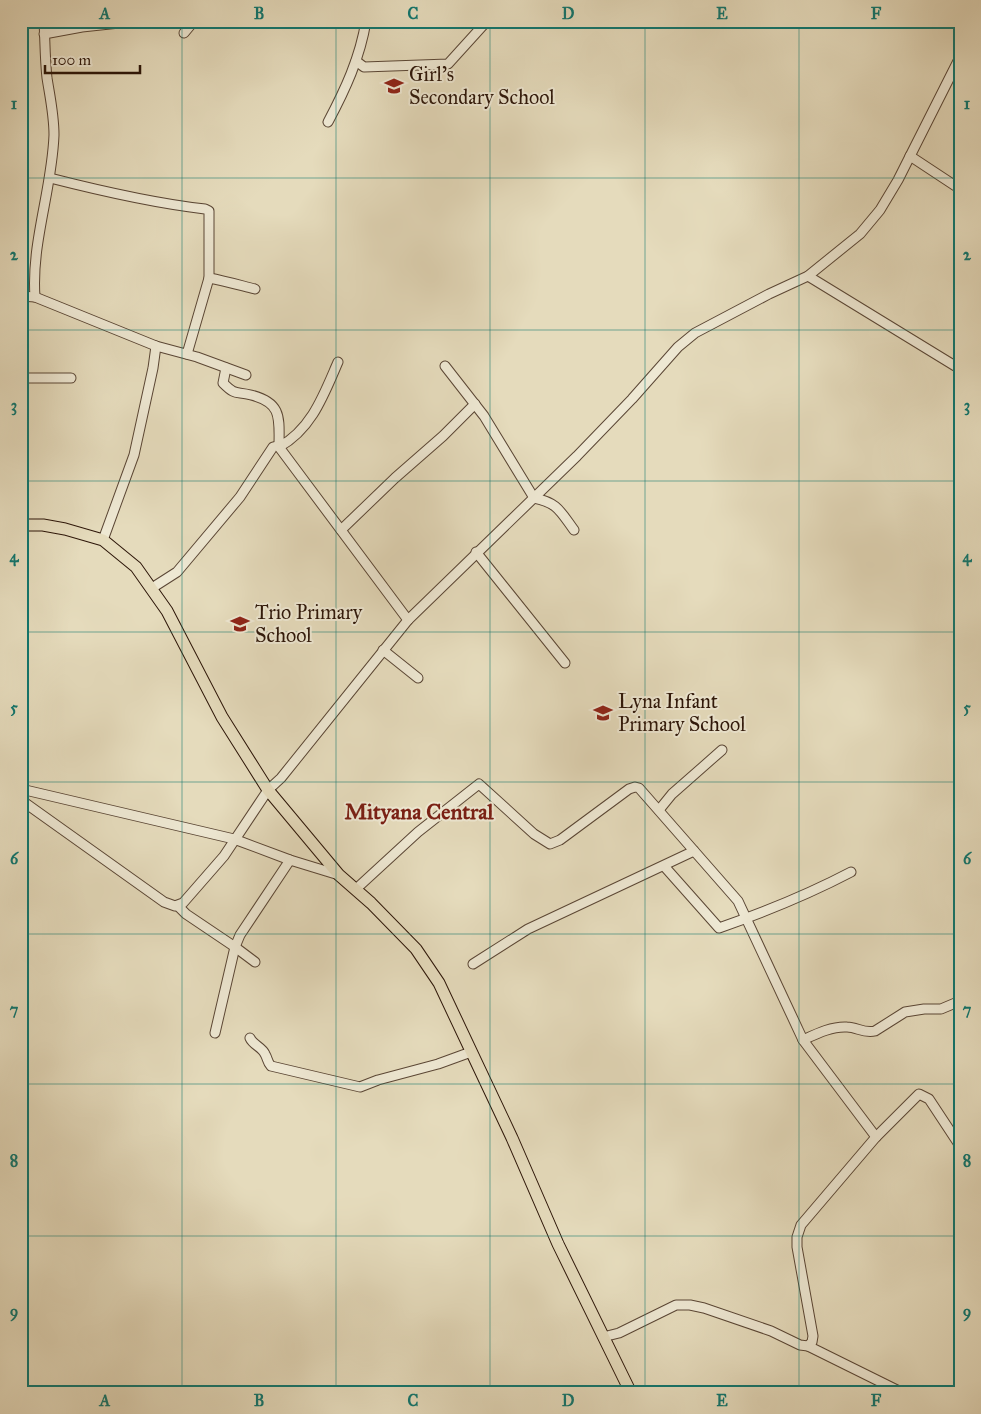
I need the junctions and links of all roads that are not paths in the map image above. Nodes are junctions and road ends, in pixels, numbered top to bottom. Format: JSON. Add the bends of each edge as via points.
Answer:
{"nodes":[{"id":1,"x":44,"y":21,"type":"edge"},
{"id":2,"x":138,"y":21,"type":"edge"},
{"id":3,"x":194,"y":21,"type":"edge"},
{"id":4,"x":366,"y":21,"type":"edge"},
{"id":5,"x":486,"y":21,"type":"edge"},
{"id":6,"x":184,"y":33,"type":"dead end"},
{"id":7,"x":44,"y":34,"type":"junction"},
{"id":8,"x":960,"y":57,"type":"edge"},
{"id":9,"x":356,"y":61,"type":"junction"},
{"id":10,"x":328,"y":122,"type":"dead end"},
{"id":11,"x":910,"y":156,"type":"junction"},
{"id":12,"x":50,"y":178,"type":"junction"},
{"id":13,"x":960,"y":189,"type":"edge"},
{"id":14,"x":808,"y":276,"type":"junction"},
{"id":15,"x":209,"y":278,"type":"junction"},
{"id":16,"x":255,"y":289,"type":"dead end"},
{"id":17,"x":21,"y":296,"type":"edge"},
{"id":18,"x":36,"y":297,"type":"junction"},
{"id":19,"x":156,"y":346,"type":"junction"},
{"id":20,"x":187,"y":354,"type":"junction"},
{"id":21,"x":338,"y":362,"type":"dead end"},
{"id":22,"x":445,"y":366,"type":"dead end"},
{"id":23,"x":226,"y":368,"type":"junction"},
{"id":24,"x":960,"y":369,"type":"edge"},
{"id":25,"x":246,"y":375,"type":"dead end"},
{"id":26,"x":21,"y":378,"type":"edge"},
{"id":27,"x":71,"y":378,"type":"dead end"},
{"id":28,"x":475,"y":404,"type":"junction"},
{"id":29,"x":279,"y":447,"type":"junction"},
{"id":30,"x":534,"y":498,"type":"junction"},
{"id":31,"x":21,"y":525,"type":"edge"},
{"id":32,"x":341,"y":530,"type":"junction"},
{"id":33,"x":574,"y":530,"type":"dead end"},
{"id":34,"x":102,"y":540,"type":"junction"},
{"id":35,"x":476,"y":552,"type":"junction"},
{"id":36,"x":152,"y":588,"type":"junction"},
{"id":37,"x":408,"y":620,"type":"junction"},
{"id":38,"x":384,"y":650,"type":"junction"},
{"id":39,"x":564,"y":663,"type":"dead end"},
{"id":40,"x":418,"y":678,"type":"dead end"},
{"id":41,"x":722,"y":750,"type":"dead end"},
{"id":42,"x":21,"y":788,"type":"edge"},
{"id":43,"x":268,"y":790,"type":"junction"},
{"id":44,"x":21,"y":800,"type":"edge"},
{"id":45,"x":659,"y":810,"type":"junction"},
{"id":46,"x":234,"y":839,"type":"junction"},
{"id":47,"x":694,"y":851,"type":"junction"},
{"id":48,"x":290,"y":860,"type":"junction"},
{"id":49,"x":664,"y":866,"type":"junction"},
{"id":50,"x":851,"y":872,"type":"dead end"},
{"id":51,"x":339,"y":875,"type":"junction"},
{"id":52,"x":356,"y":889,"type":"junction"},
{"id":53,"x":178,"y":906,"type":"junction"},
{"id":54,"x":747,"y":919,"type":"junction"},
{"id":55,"x":235,"y":947,"type":"junction"},
{"id":56,"x":255,"y":962,"type":"dead end"},
{"id":57,"x":474,"y":964,"type":"dead end"},
{"id":58,"x":960,"y":1001,"type":"edge"},
{"id":59,"x":215,"y":1033,"type":"dead end"},
{"id":60,"x":250,"y":1038,"type":"dead end"},
{"id":61,"x":803,"y":1040,"type":"junction"},
{"id":62,"x":471,"y":1052,"type":"junction"},
{"id":63,"x":876,"y":1137,"type":"junction"},
{"id":64,"x":960,"y":1146,"type":"edge"},
{"id":65,"x":603,"y":1337,"type":"junction"},
{"id":66,"x":808,"y":1346,"type":"junction"},
{"id":67,"x":631,"y":1393,"type":"edge"},
{"id":68,"x":903,"y":1393,"type":"edge"}],
"edges":[{"from":1,"to":7,"type":"street"},
{"from":2,"to":7,"type":"street"},
{"from":3,"to":6,"type":"street"},
{"from":4,"to":9,"type":"street"},
{"from":5,"to":9,"type":"street","via":[[448,64],[364,67]]},
{"from":7,"to":12,"type":"street","via":[[54,134]]},
{"from":8,"to":11,"type":"street"},
{"from":9,"to":10,"type":"street"},
{"from":11,"to":13,"type":"street"},
{"from":11,"to":14,"type":"street","via":[[887,200],[869,224]]},
{"from":12,"to":15,"type":"street","via":[[122,196],[209,211]]},
{"from":12,"to":18,"type":"street","via":[[35,268]]},
{"from":14,"to":24,"type":"street"},
{"from":14,"to":30,"type":"street","via":[[686,340]]},
{"from":15,"to":16,"type":"street"},
{"from":15,"to":20,"type":"street"},
{"from":17,"to":18,"type":"street"},
{"from":18,"to":19,"type":"street"},
{"from":19,"to":20,"type":"street"},
{"from":19,"to":34,"type":"street","via":[[134,455]]},
{"from":20,"to":23,"type":"street"},
{"from":21,"to":29,"type":"street","via":[[316,411]]},
{"from":22,"to":28,"type":"street"},
{"from":23,"to":25,"type":"street"},
{"from":23,"to":29,"type":"street","via":[[223,383],[232,393],[251,395],[276,408]]},
{"from":26,"to":27,"type":"street"},
{"from":28,"to":30,"type":"street"},
{"from":28,"to":32,"type":"street"},
{"from":29,"to":32,"type":"street"},
{"from":29,"to":36,"type":"street","via":[[273,447],[240,497],[177,572]]},
{"from":30,"to":33,"type":"street","via":[[553,504]]},
{"from":30,"to":35,"type":"street"},
{"from":31,"to":34,"type":"main road","via":[[65,529]]},
{"from":32,"to":37,"type":"street"},
{"from":34,"to":36,"type":"main road","via":[[130,560]]},
{"from":35,"to":37,"type":"street"},
{"from":35,"to":39,"type":"street"},
{"from":36,"to":43,"type":"main road","via":[[222,717]]},
{"from":37,"to":38,"type":"street"},
{"from":38,"to":40,"type":"street"},
{"from":38,"to":43,"type":"street"},
{"from":41,"to":45,"type":"street","via":[[672,794]]},
{"from":42,"to":46,"type":"street"},
{"from":43,"to":46,"type":"street"},
{"from":43,"to":51,"type":"main road"},
{"from":44,"to":53,"type":"street","via":[[164,902]]},
{"from":45,"to":47,"type":"street"},
{"from":45,"to":52,"type":"street","via":[[643,791],[634,787],[550,844],[534,834],[479,784],[418,832]]},
{"from":46,"to":48,"type":"street"},
{"from":46,"to":53,"type":"street","via":[[196,890]]},
{"from":47,"to":49,"type":"street"},
{"from":47,"to":54,"type":"street","via":[[738,901]]},
{"from":48,"to":51,"type":"street"},
{"from":48,"to":55,"type":"street"},
{"from":49,"to":54,"type":"street","via":[[716,927]]},
{"from":49,"to":57,"type":"street","via":[[528,929]]},
{"from":50,"to":54,"type":"street"},
{"from":51,"to":52,"type":"main road"},
{"from":52,"to":62,"type":"main road","via":[[416,949],[439,983]]},
{"from":53,"to":55,"type":"street"},
{"from":54,"to":61,"type":"street"},
{"from":55,"to":56,"type":"street"},
{"from":55,"to":59,"type":"street"},
{"from":58,"to":61,"type":"street","via":[[940,1009],[905,1012],[875,1031],[838,1027]]},
{"from":60,"to":62,"type":"street","via":[[265,1053],[271,1066],[354,1087]]},
{"from":61,"to":63,"type":"street"},
{"from":62,"to":65,"type":"main road"},
{"from":63,"to":64,"type":"street","via":[[914,1097],[922,1094],[935,1106]]},
{"from":63,"to":66,"type":"street","via":[[801,1225],[797,1237],[796,1247],[813,1329],[812,1342]]},
{"from":65,"to":66,"type":"street","via":[[619,1333],[676,1305],[704,1308]]},
{"from":65,"to":67,"type":"main road"},
{"from":66,"to":68,"type":"street"}]}
